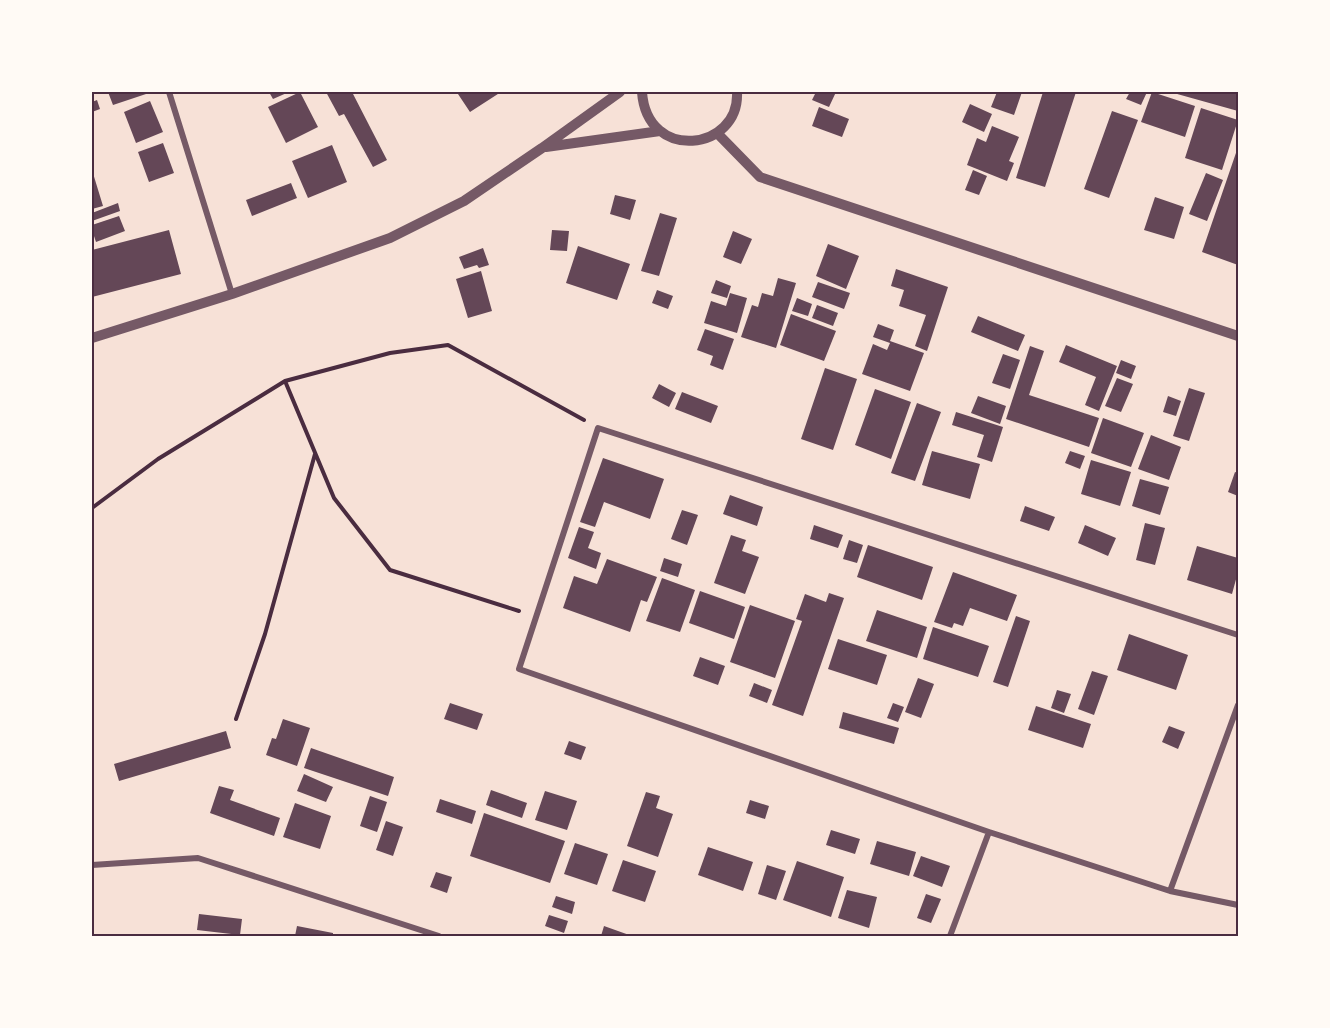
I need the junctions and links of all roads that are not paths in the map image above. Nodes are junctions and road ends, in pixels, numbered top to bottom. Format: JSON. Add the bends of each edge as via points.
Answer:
{"nodes":[{"id":1,"x":169,"y":92,"type":"edge"},
{"id":2,"x":620,"y":92,"type":"edge"},
{"id":3,"x":642,"y":92,"type":"edge"},
{"id":4,"x":737,"y":92,"type":"edge"},
{"id":5,"x":660,"y":131,"type":"junction"},
{"id":6,"x":717,"y":133,"type":"junction"},
{"id":7,"x":542,"y":148,"type":"junction"},
{"id":8,"x":232,"y":294,"type":"junction"},
{"id":9,"x":1239,"y":336,"type":"edge"},
{"id":10,"x":92,"y":338,"type":"edge"},
{"id":11,"x":1239,"y":635,"type":"edge"},
{"id":12,"x":1239,"y":705,"type":"edge"},
{"id":13,"x":989,"y":832,"type":"junction"},
{"id":14,"x":92,"y":865,"type":"edge"},
{"id":15,"x":1170,"y":891,"type":"junction"},
{"id":16,"x":1239,"y":905,"type":"edge"},
{"id":17,"x":438,"y":936,"type":"edge"},
{"id":18,"x":950,"y":936,"type":"edge"}],
"edges":[{"from":1,"to":8,"type":"street"},
{"from":2,"to":7,"type":"street"},
{"from":3,"to":5,"type":"street","via":[[649,119]]},
{"from":4,"to":6,"type":"street","via":[[730,119]]},
{"from":5,"to":6,"type":"street","via":[[678,140],[698,141]]},
{"from":5,"to":7,"type":"street"},
{"from":6,"to":9,"type":"street","via":[[760,177]]},
{"from":7,"to":8,"type":"street","via":[[464,201],[390,238]]},
{"from":8,"to":10,"type":"street"},
{"from":11,"to":13,"type":"street","via":[[598,428],[519,669]]},
{"from":12,"to":15,"type":"street"},
{"from":13,"to":15,"type":"street"},
{"from":13,"to":18,"type":"street"},
{"from":14,"to":17,"type":"street","via":[[198,858]]},
{"from":15,"to":16,"type":"street"}]}
